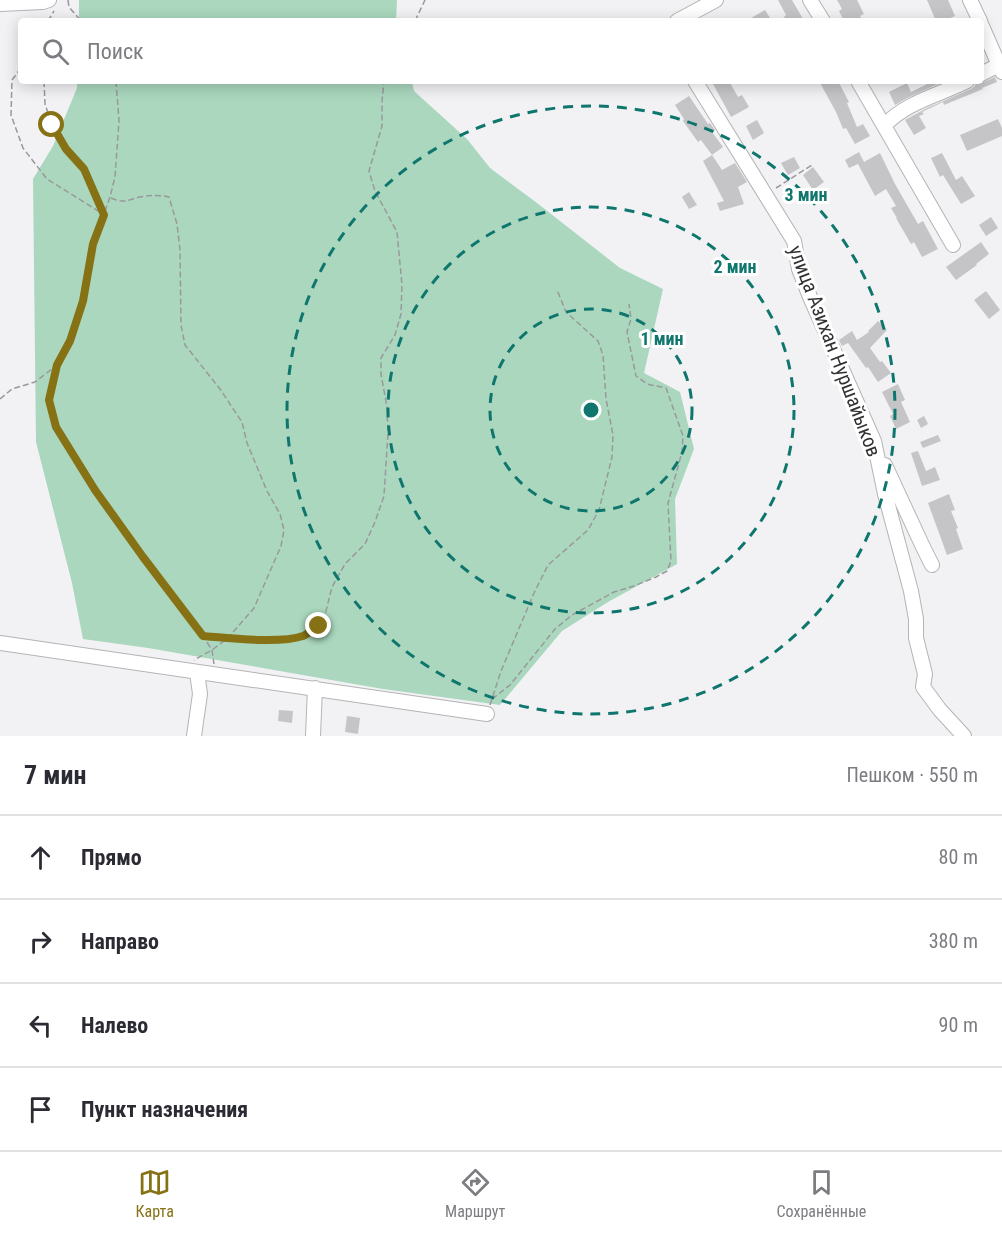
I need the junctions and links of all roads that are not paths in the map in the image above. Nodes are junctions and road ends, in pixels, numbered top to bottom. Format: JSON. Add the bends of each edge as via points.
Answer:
{"nodes":[{"id":1,"x":48,"y":0,"type":"edge"},
{"id":2,"x":716,"y":0,"type":"edge"},
{"id":3,"x":810,"y":0,"type":"edge"},
{"id":4,"x":970,"y":0,"type":"edge"},
{"id":5,"x":0,"y":4,"type":"edge"},
{"id":6,"x":683,"y":18,"type":"edge"},
{"id":7,"x":821,"y":18,"type":"edge"},
{"id":8,"x":978,"y":18,"type":"edge"},
{"id":9,"x":984,"y":32,"type":"edge"},
{"id":10,"x":1000,"y":69,"type":"edge"},
{"id":11,"x":984,"y":73,"type":"edge"},
{"id":12,"x":697,"y":84,"type":"edge"},
{"id":13,"x":860,"y":84,"type":"edge"},
{"id":14,"x":960,"y":84,"type":"edge"},
{"id":15,"x":884,"y":126,"type":"junction"},
{"id":16,"x":953,"y":245,"type":"dead end"},
{"id":17,"x":874,"y":441,"type":"junction"},
{"id":18,"x":933,"y":565,"type":"dead end"},
{"id":19,"x":0,"y":643,"type":"edge"},
{"id":20,"x":196,"y":666,"type":"junction"},
{"id":21,"x":315,"y":688,"type":"junction"},
{"id":22,"x":487,"y":714,"type":"road end"},
{"id":23,"x":194,"y":736,"type":"edge"},
{"id":24,"x":313,"y":736,"type":"edge"},
{"id":25,"x":964,"y":736,"type":"edge"}],
"edges":[{"from":1,"to":5,"type":"street"},
{"from":2,"to":6,"type":"street"},
{"from":3,"to":7,"type":"street"},
{"from":4,"to":8,"type":"street"},
{"from":9,"to":10,"type":"street"},
{"from":10,"to":11,"type":"street"},
{"from":12,"to":17,"type":"street","name":"улица Азихан Нуршайыков","via":[[794,241],[810,297]]},
{"from":13,"to":15,"type":"street"},
{"from":14,"to":15,"type":"street","via":[[924,99]]},
{"from":15,"to":16,"type":"street"},
{"from":17,"to":18,"type":"street"},
{"from":17,"to":25,"type":"street","name":"улица Азихан Нуршайыков","via":[[911,591],[925,674],[923,687]]},
{"from":19,"to":20,"type":"street"},
{"from":20,"to":21,"type":"street","via":[[213,674]]},
{"from":20,"to":23,"type":"street","via":[[200,694]]},
{"from":21,"to":22,"type":"street"},
{"from":21,"to":24,"type":"street"}]}
